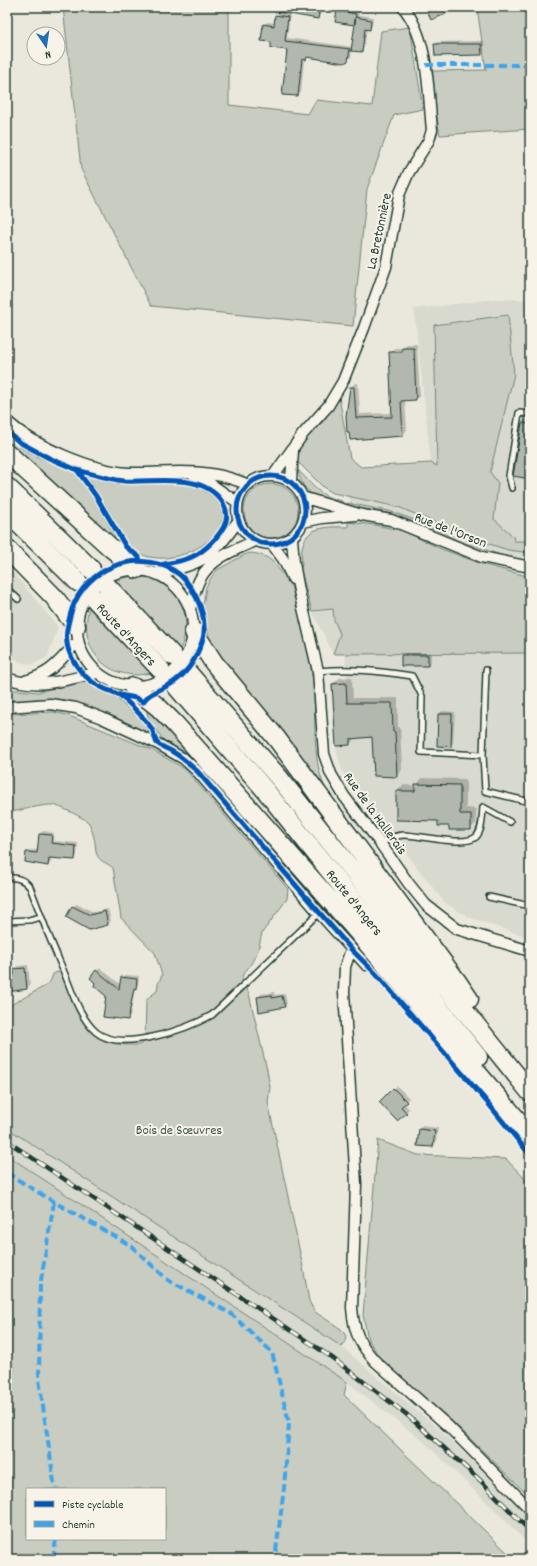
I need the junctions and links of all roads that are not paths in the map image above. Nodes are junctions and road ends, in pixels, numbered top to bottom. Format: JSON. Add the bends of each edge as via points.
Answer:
{"nodes":[{"id":1,"x":403,"y":7,"type":"edge"},
{"id":2,"x":530,"y":414,"type":"edge"},
{"id":3,"x":7,"y":421,"type":"edge"},
{"id":4,"x":293,"y":450,"type":"junction"},
{"id":5,"x":7,"y":453,"type":"edge"},
{"id":6,"x":190,"y":472,"type":"junction"},
{"id":7,"x":274,"y":476,"type":"junction"},
{"id":8,"x":291,"y":481,"type":"junction"},
{"id":9,"x":249,"y":485,"type":"junction"},
{"id":10,"x":7,"y":486,"type":"edge"},
{"id":11,"x":512,"y":488,"type":"dead end"},
{"id":12,"x":302,"y":497,"type":"junction"},
{"id":13,"x":237,"y":502,"type":"junction"},
{"id":14,"x":7,"y":512,"type":"edge"},
{"id":15,"x":362,"y":515,"type":"junction"},
{"id":16,"x":238,"y":521,"type":"junction"},
{"id":17,"x":303,"y":522,"type":"junction"},
{"id":18,"x":292,"y":538,"type":"junction"},
{"id":19,"x":255,"y":540,"type":"junction"},
{"id":20,"x":272,"y":544,"type":"junction"},
{"id":21,"x":7,"y":549,"type":"edge"},
{"id":22,"x":530,"y":567,"type":"edge"},
{"id":23,"x":137,"y":569,"type":"junction"},
{"id":24,"x":91,"y":570,"type":"tunnel mouth"},
{"id":25,"x":158,"y":573,"type":"junction"},
{"id":26,"x":78,"y":582,"type":"tunnel mouth"},
{"id":27,"x":107,"y":586,"type":"tunnel mouth"},
{"id":28,"x":7,"y":589,"type":"edge"},
{"id":29,"x":299,"y":591,"type":"junction"},
{"id":30,"x":94,"y":598,"type":"tunnel mouth"},
{"id":31,"x":18,"y":599,"type":"dead end"},
{"id":32,"x":190,"y":609,"type":"junction"},
{"id":33,"x":194,"y":632,"type":"junction"},
{"id":34,"x":77,"y":633,"type":"junction"},
{"id":35,"x":173,"y":656,"type":"tunnel mouth"},
{"id":36,"x":160,"y":669,"type":"tunnel mouth"},
{"id":37,"x":318,"y":670,"type":"junction"},
{"id":38,"x":486,"y":670,"type":"dead end"},
{"id":39,"x":96,"y":673,"type":"junction"},
{"id":40,"x":189,"y":674,"type":"tunnel mouth"},
{"id":41,"x":7,"y":678,"type":"edge"},
{"id":42,"x":22,"y":682,"type":"junction"},
{"id":43,"x":176,"y":686,"type":"tunnel mouth"},
{"id":44,"x":133,"y":687,"type":"junction"},
{"id":45,"x":7,"y":707,"type":"edge"},
{"id":46,"x":483,"y":754,"type":"junction"},
{"id":47,"x":530,"y":802,"type":"edge"},
{"id":48,"x":510,"y":822,"type":"dead end"},
{"id":49,"x":380,"y":843,"type":"junction"},
{"id":50,"x":7,"y":878,"type":"edge"},
{"id":51,"x":489,"y":898,"type":"dead end"},
{"id":52,"x":530,"y":906,"type":"edge"},
{"id":53,"x":318,"y":913,"type":"junction"},
{"id":54,"x":41,"y":917,"type":"junction"},
{"id":55,"x":7,"y":921,"type":"edge"},
{"id":56,"x":351,"y":949,"type":"junction"},
{"id":57,"x":530,"y":951,"type":"edge"},
{"id":58,"x":366,"y":965,"type":"dead end"},
{"id":59,"x":493,"y":1046,"type":"junction"},
{"id":60,"x":530,"y":1092,"type":"edge"},
{"id":61,"x":530,"y":1122,"type":"edge"},
{"id":62,"x":530,"y":1135,"type":"edge"},
{"id":63,"x":530,"y":1509,"type":"edge"}],
"edges":[{"from":1,"to":4,"type":"street","name":"La Bretonnière","via":[[409,14],[426,65],[432,130],[399,195],[386,267],[343,381],[328,406],[303,434]]},
{"from":2,"to":11,"type":"lane","via":[[519,413],[508,476]]},
{"from":3,"to":6,"type":"street","via":[[36,442],[104,469],[128,472]]},
{"from":4,"to":7,"type":"street","name":"La Bretonnière","via":[[284,458]]},
{"from":4,"to":8,"type":"street","name":"La Bretonnière"},
{"from":5,"to":23,"type":"highway"},
{"from":6,"to":9,"type":"street","via":[[210,474]]},
{"from":6,"to":13,"type":"street"},
{"from":7,"to":8,"type":"street"},
{"from":7,"to":9,"type":"street","via":[[264,476]]},
{"from":8,"to":12,"type":"street"},
{"from":9,"to":13,"type":"street"},
{"from":10,"to":24,"type":"highway"},
{"from":12,"to":15,"type":"street","name":"Rue de l'Orson"},
{"from":12,"to":17,"type":"street","via":[[305,506]]},
{"from":13,"to":16,"type":"street"},
{"from":14,"to":26,"type":"highway"},
{"from":15,"to":17,"type":"street","name":"Rue de l'Orson"},
{"from":15,"to":22,"type":"street","name":"Rue de l'Orson","via":[[391,520],[482,557]]},
{"from":16,"to":19,"type":"street"},
{"from":16,"to":25,"type":"street","via":[[210,555],[190,566]]},
{"from":17,"to":18,"type":"street"},
{"from":18,"to":20,"type":"street"},
{"from":18,"to":29,"type":"street","name":"Rue de la Hallerais"},
{"from":19,"to":20,"type":"street"},
{"from":19,"to":32,"type":"street","via":[[226,554],[205,570],[196,587]]},
{"from":20,"to":29,"type":"street","name":"Rue de la Hallerais","via":[[283,558]]},
{"from":21,"to":34,"type":"highway","via":[[58,601]]},
{"from":23,"to":25,"type":"street"},
{"from":23,"to":34,"type":"street","via":[[120,572],[96,586],[80,612]]},
{"from":25,"to":32,"type":"street","via":[[178,588]]},
{"from":27,"to":35,"type":"highway","name":"Route d'Angers"},
{"from":28,"to":31,"type":"lane"},
{"from":29,"to":37,"type":"street","name":"Rue de la Hallerais"},
{"from":30,"to":36,"type":"highway","name":"Route d'Angers"},
{"from":32,"to":33,"type":"street"},
{"from":33,"to":44,"type":"street","via":[[187,657],[179,668],[159,681]]},
{"from":33,"to":59,"type":"highway","via":[[214,663],[277,739],[456,980],[483,1021]]},
{"from":34,"to":39,"type":"street","via":[[86,661]]},
{"from":34,"to":42,"type":"street","via":[[52,669]]},
{"from":37,"to":46,"type":"lane","via":[[379,670],[412,676],[422,696],[421,752]]},
{"from":37,"to":49,"type":"street","name":"Rue de la Hallerais","via":[[324,754],[331,774],[344,796]]},
{"from":38,"to":46,"type":"lane"},
{"from":39,"to":42,"type":"street","via":[[38,685]]},
{"from":39,"to":44,"type":"street","via":[[108,681]]},
{"from":40,"to":59,"type":"highway","name":"Route d'Angers","via":[[280,779]]},
{"from":41,"to":42,"type":"street"},
{"from":43,"to":61,"type":"highway","name":"Route d'Angers","via":[[266,791]]},
{"from":44,"to":62,"type":"highway","via":[[174,723]]},
{"from":45,"to":53,"type":"street","via":[[50,704],[76,708],[174,752],[197,771]]},
{"from":46,"to":47,"type":"lane","via":[[485,791]]},
{"from":48,"to":49,"type":"lane","via":[[483,807],[480,831],[470,840],[403,835]]},
{"from":49,"to":57,"type":"street","name":"Rue de la Hallerais","via":[[426,905],[440,917],[457,929]]},
{"from":50,"to":54,"type":"lane","via":[[26,881]]},
{"from":51,"to":52,"type":"lane"},
{"from":53,"to":54,"type":"lane","via":[[212,1015],[170,1033],[122,1040],[107,1038],[97,1033],[89,1023],[76,1001]]},
{"from":53,"to":56,"type":"street"},
{"from":54,"to":55,"type":"lane"},
{"from":56,"to":58,"type":"street"},
{"from":56,"to":63,"type":"street","via":[[345,968],[344,992],[356,1184],[353,1324],[365,1352],[448,1426]]},
{"from":59,"to":60,"type":"highway","name":"Route d'Angers"}]}
